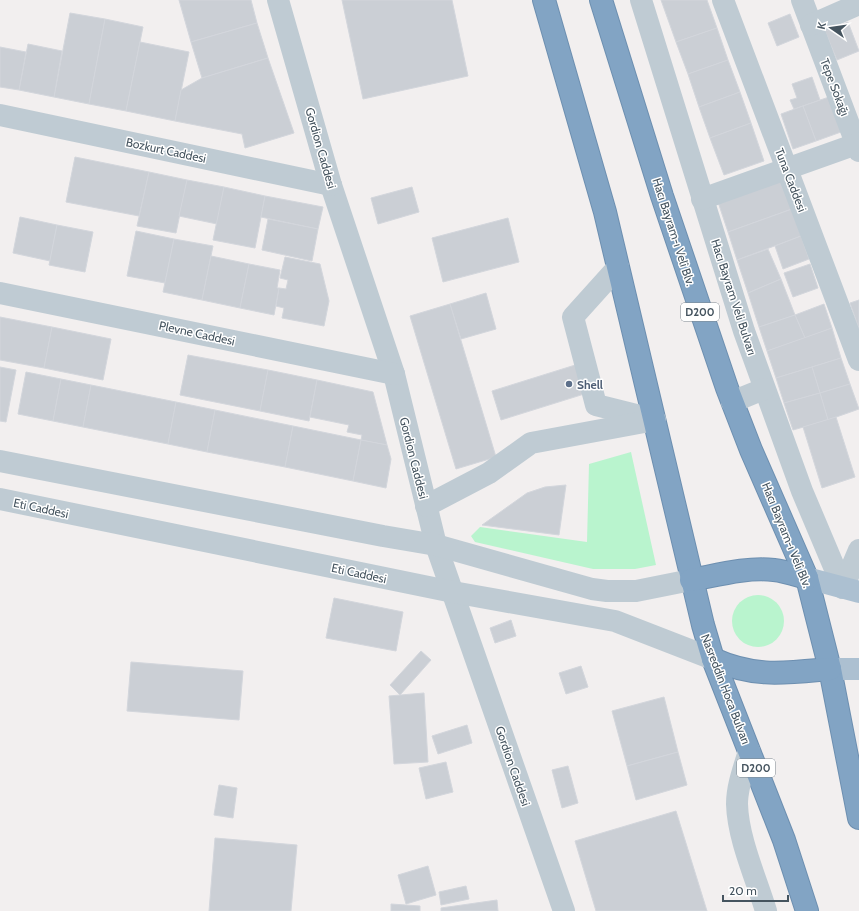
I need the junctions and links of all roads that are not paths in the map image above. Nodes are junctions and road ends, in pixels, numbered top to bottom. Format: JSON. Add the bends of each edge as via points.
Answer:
{"nodes":[{"id":1,"x":278,"y":0,"type":"edge"},
{"id":2,"x":544,"y":0,"type":"edge"},
{"id":3,"x":601,"y":0,"type":"edge"},
{"id":4,"x":641,"y":0,"type":"edge"},
{"id":5,"x":723,"y":0,"type":"edge"},
{"id":6,"x":802,"y":0,"type":"edge"},
{"id":7,"x":859,"y":4,"type":"edge"},
{"id":8,"x":811,"y":25,"type":"junction"},
{"id":9,"x":0,"y":115,"type":"edge"},
{"id":10,"x":858,"y":146,"type":"edge"},
{"id":11,"x":787,"y":170,"type":"junction"},
{"id":12,"x":331,"y":185,"type":"junction"},
{"id":13,"x":702,"y":199,"type":"junction"},
{"id":14,"x":618,"y":267,"type":"junction"},
{"id":15,"x":0,"y":293,"type":"edge"},
{"id":16,"x":859,"y":360,"type":"edge"},
{"id":17,"x":394,"y":374,"type":"junction"},
{"id":18,"x":764,"y":389,"type":"junction"},
{"id":19,"x":732,"y":402,"type":"junction"},
{"id":20,"x":655,"y":420,"type":"junction"},
{"id":21,"x":0,"y":461,"type":"edge"},
{"id":22,"x":0,"y":499,"type":"edge"},
{"id":23,"x":426,"y":506,"type":"junction"},
{"id":24,"x":436,"y":545,"type":"junction"},
{"id":25,"x":859,"y":550,"type":"edge"},
{"id":26,"x":807,"y":578,"type":"junction"},
{"id":27,"x":691,"y":580,"type":"junction"},
{"id":28,"x":851,"y":590,"type":"edge"},
{"id":29,"x":453,"y":592,"type":"junction"},
{"id":30,"x":713,"y":659,"type":"junction"},
{"id":31,"x":859,"y":669,"type":"edge"},
{"id":32,"x":830,"y":670,"type":"junction"},
{"id":33,"x":749,"y":751,"type":"junction"},
{"id":34,"x":859,"y":818,"type":"edge"},
{"id":35,"x":564,"y":911,"type":"edge"},
{"id":36,"x":766,"y":911,"type":"edge"},
{"id":37,"x":808,"y":911,"type":"edge"}],
"edges":[{"from":1,"to":12,"type":"street","name":"Gordion Caddesi"},
{"from":2,"to":14,"type":"highway","number":"D200","via":[[600,190]]},
{"from":3,"to":19,"type":"highway","name":"Hacı Bayram-ı Velî Blv.","number":"D200","via":[[659,189]]},
{"from":4,"to":13,"type":"street","name":"Hacı Bayram Veli Bulvarı"},
{"from":5,"to":11,"type":"street","name":"Tuna Caddesi"},
{"from":6,"to":8,"type":"street","name":"Tepe Sokağı"},
{"from":7,"to":8,"type":"street"},
{"from":8,"to":10,"type":"street","name":"Tepe Sokağı"},
{"from":9,"to":12,"type":"street","name":"Bozkurt Caddesi"},
{"from":10,"to":11,"type":"street"},
{"from":11,"to":13,"type":"street"},
{"from":11,"to":16,"type":"street","name":"Tuna Caddesi"},
{"from":12,"to":17,"type":"street","name":"Gordion Caddesi"},
{"from":13,"to":18,"type":"street","name":"Hacı Bayram Veli Bulvarı"},
{"from":14,"to":20,"type":"highway","number":"D200"},
{"from":14,"to":20,"type":"street","via":[[573,317],[596,405]]},
{"from":15,"to":17,"type":"street","name":"Plevne Caddesi"},
{"from":17,"to":23,"type":"street","name":"Gordion Caddesi"},
{"from":18,"to":19,"type":"street"},
{"from":18,"to":28,"type":"street","name":"Hacı Bayram Veli Bulvarı","via":[[802,491]]},
{"from":19,"to":26,"type":"highway","name":"Hacı Bayram-ı Velî Blv.","number":"D200"},
{"from":20,"to":23,"type":"street","via":[[531,443],[489,473]]},
{"from":20,"to":27,"type":"highway","number":"D200"},
{"from":21,"to":24,"type":"street"},
{"from":22,"to":29,"type":"street","name":"Eti Caddesi"},
{"from":23,"to":24,"type":"street","name":"Gordion Caddesi"},
{"from":24,"to":27,"type":"street","via":[[592,589],[636,591]]},
{"from":24,"to":29,"type":"street","name":"Gordion Caddesi"},
{"from":25,"to":28,"type":"street"},
{"from":26,"to":27,"type":"highway","via":[[774,570],[755,570]]},
{"from":26,"to":28,"type":"main road"},
{"from":26,"to":32,"type":"highway","name":"Hacı Bayram-ı Velî Blv.","number":"D200"},
{"from":27,"to":30,"type":"highway","name":"Nasreddin Hoca Bulvarı","number":"D200"},
{"from":29,"to":30,"type":"street","name":"Eti Caddesi","via":[[615,621]]},
{"from":29,"to":35,"type":"street","name":"Gordion Caddesi"},
{"from":30,"to":32,"type":"highway","via":[[749,672],[778,674]]},
{"from":30,"to":33,"type":"highway","name":"Nasreddin Hoca Bulvarı","number":"D200"},
{"from":31,"to":32,"type":"main road"},
{"from":32,"to":34,"type":"highway","number":"D200"},
{"from":33,"to":36,"type":"street","via":[[740,779],[737,804],[740,828]]},
{"from":33,"to":37,"type":"highway","name":"Nasreddin Hoca Bulvarı","number":"D200","via":[[784,840]]}]}
